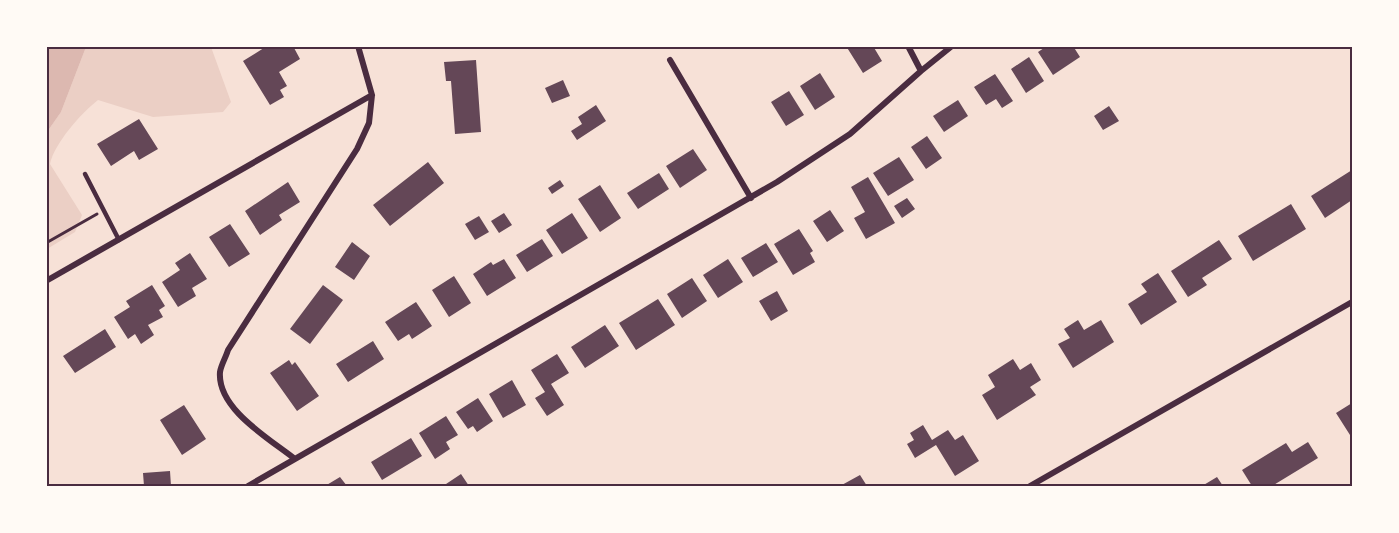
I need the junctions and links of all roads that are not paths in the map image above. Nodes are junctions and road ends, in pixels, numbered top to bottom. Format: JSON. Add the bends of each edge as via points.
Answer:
{"nodes":[{"id":1,"x":358,"y":46,"type":"edge"},
{"id":2,"x":908,"y":46,"type":"edge"},
{"id":3,"x":952,"y":46,"type":"edge"},
{"id":4,"x":670,"y":60,"type":"dead end"},
{"id":5,"x":921,"y":70,"type":"junction"},
{"id":6,"x":372,"y":95,"type":"junction"},
{"id":7,"x":85,"y":174,"type":"dead end"},
{"id":8,"x":751,"y":198,"type":"junction"},
{"id":9,"x":119,"y":240,"type":"junction"},
{"id":10,"x":46,"y":281,"type":"edge"},
{"id":11,"x":1353,"y":302,"type":"edge"},
{"id":12,"x":295,"y":459,"type":"junction"},
{"id":13,"x":248,"y":486,"type":"edge"},
{"id":14,"x":1030,"y":486,"type":"edge"}],
"edges":[{"from":1,"to":6,"type":"street"},
{"from":2,"to":5,"type":"street"},
{"from":3,"to":5,"type":"street"},
{"from":4,"to":8,"type":"street"},
{"from":5,"to":8,"type":"street","via":[[850,134]]},
{"from":6,"to":9,"type":"street"},
{"from":6,"to":12,"type":"street","via":[[369,123],[357,149],[228,350],[220,372],[223,394],[237,413]]},
{"from":7,"to":9,"type":"lane"},
{"from":8,"to":12,"type":"street"},
{"from":9,"to":10,"type":"street"},
{"from":11,"to":14,"type":"street"},
{"from":12,"to":13,"type":"street"}]}
